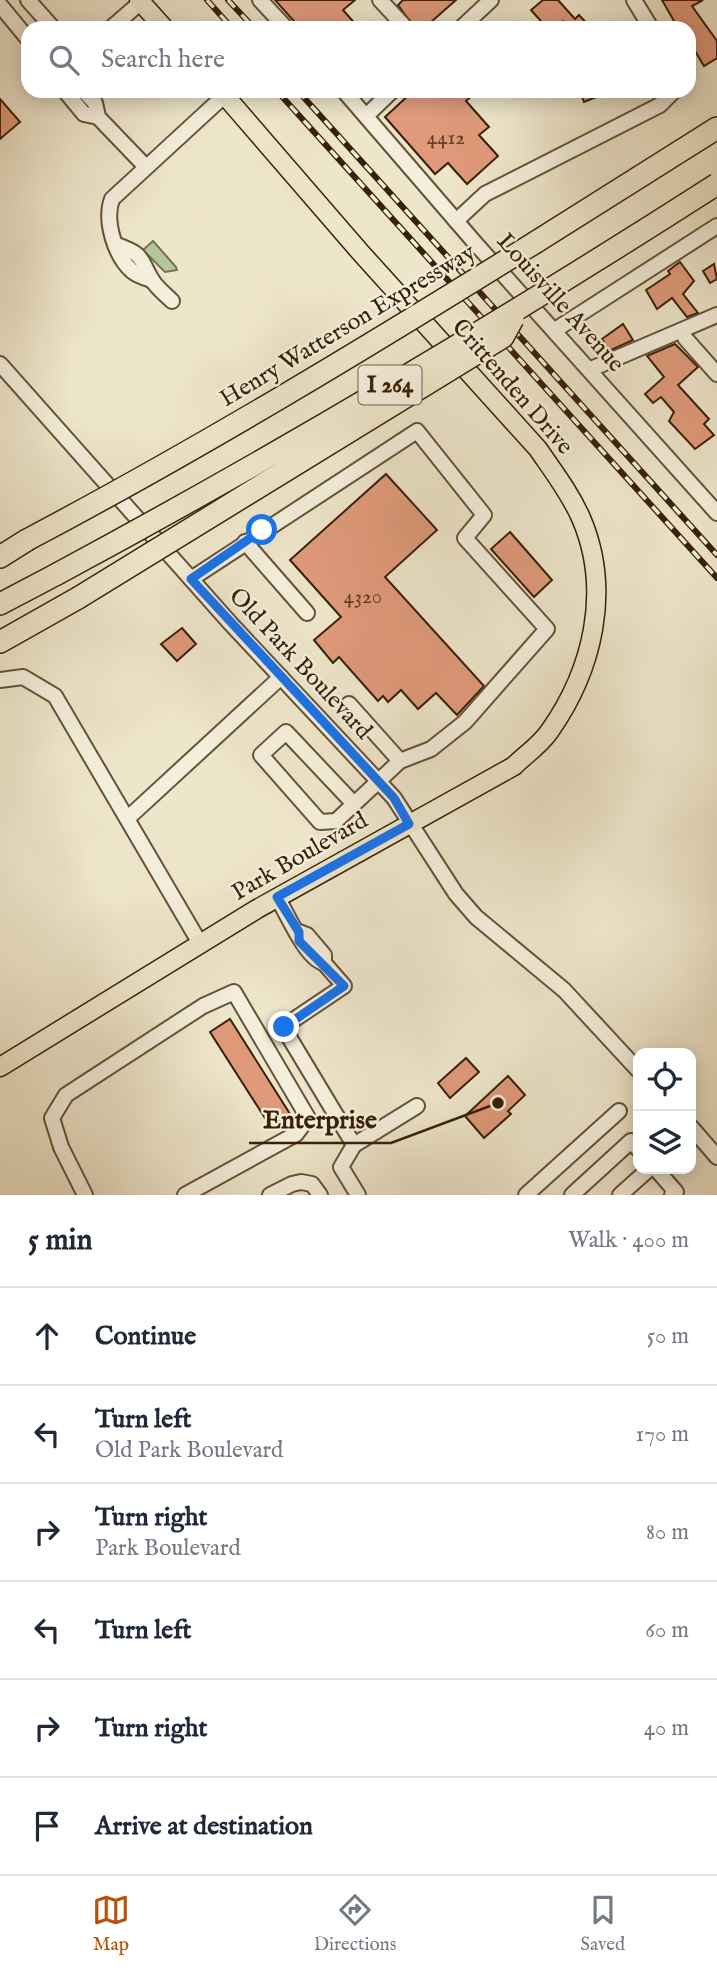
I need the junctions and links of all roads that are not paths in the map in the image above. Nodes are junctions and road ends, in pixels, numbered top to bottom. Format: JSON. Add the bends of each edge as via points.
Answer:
{"nodes":[{"id":1,"x":28,"y":0,"type":"edge"},
{"id":2,"x":260,"y":0,"type":"edge"},
{"id":3,"x":380,"y":0,"type":"edge"},
{"id":4,"x":491,"y":0,"type":"edge"},
{"id":5,"x":634,"y":0,"type":"edge"},
{"id":6,"x":140,"y":1,"type":"edge"},
{"id":7,"x":0,"y":5,"type":"edge"},
{"id":8,"x":47,"y":21,"type":"edge"},
{"id":9,"x":119,"y":21,"type":"edge"},
{"id":10,"x":158,"y":21,"type":"edge"},
{"id":11,"x":280,"y":21,"type":"edge"},
{"id":12,"x":400,"y":21,"type":"edge"},
{"id":13,"x":468,"y":21,"type":"edge"},
{"id":14,"x":647,"y":21,"type":"edge"},
{"id":15,"x":21,"y":30,"type":"edge"},
{"id":16,"x":71,"y":98,"type":"edge"},
{"id":17,"x":90,"y":98,"type":"edge"},
{"id":18,"x":218,"y":98,"type":"edge"},
{"id":19,"x":227,"y":98,"type":"edge"},
{"id":20,"x":350,"y":98,"type":"edge"},
{"id":21,"x":385,"y":98,"type":"edge"},
{"id":22,"x":667,"y":98,"type":"edge"},
{"id":23,"x":366,"y":116,"type":"junction"},
{"id":24,"x":98,"y":117,"type":"junction"},
{"id":25,"x":717,"y":128,"type":"edge"},
{"id":26,"x":146,"y":167,"type":"junction"},
{"id":27,"x":717,"y":184,"type":"edge"},
{"id":28,"x":456,"y":221,"type":"junction"},
{"id":29,"x":717,"y":226,"type":"edge"},
{"id":30,"x":172,"y":301,"type":"dead end"},
{"id":31,"x":517,"y":312,"type":"junction"},
{"id":32,"x":717,"y":315,"type":"edge"},
{"id":33,"x":555,"y":330,"type":"junction"},
{"id":34,"x":685,"y":338,"type":"dead end"},
{"id":35,"x":0,"y":365,"type":"edge"},
{"id":36,"x":591,"y":369,"type":"junction"},
{"id":37,"x":717,"y":374,"type":"edge"},
{"id":38,"x":717,"y":513,"type":"edge"},
{"id":39,"x":27,"y":540,"type":"junction"},
{"id":40,"x":245,"y":542,"type":"junction"},
{"id":41,"x":0,"y":546,"type":"edge"},
{"id":42,"x":0,"y":557,"type":"edge"},
{"id":43,"x":191,"y":579,"type":"junction"},
{"id":44,"x":0,"y":604,"type":"edge"},
{"id":45,"x":307,"y":613,"type":"dead end"},
{"id":46,"x":0,"y":642,"type":"edge"},
{"id":47,"x":281,"y":677,"type":"junction"},
{"id":48,"x":0,"y":680,"type":"edge"},
{"id":49,"x":349,"y":704,"type":"dead end"},
{"id":50,"x":400,"y":761,"type":"junction"},
{"id":51,"x":379,"y":781,"type":"junction"},
{"id":52,"x":354,"y":804,"type":"junction"},
{"id":53,"x":128,"y":818,"type":"junction"},
{"id":54,"x":409,"y":824,"type":"junction"},
{"id":55,"x":277,"y":897,"type":"junction"},
{"id":56,"x":201,"y":945,"type":"junction"},
{"id":57,"x":633,"y":1065,"type":"edge"},
{"id":58,"x":0,"y":1067,"type":"edge"},
{"id":59,"x":417,"y":1105,"type":"dead end"},
{"id":60,"x":619,"y":1111,"type":"dead end"},
{"id":61,"x":696,"y":1134,"type":"edge"},
{"id":62,"x":633,"y":1143,"type":"edge"},
{"id":63,"x":354,"y":1145,"type":"junction"},
{"id":64,"x":717,"y":1157,"type":"edge"},
{"id":65,"x":643,"y":1174,"type":"edge"},
{"id":66,"x":660,"y":1174,"type":"edge"},
{"id":67,"x":85,"y":1195,"type":"edge"},
{"id":68,"x":185,"y":1195,"type":"edge"},
{"id":69,"x":270,"y":1195,"type":"edge"},
{"id":70,"x":320,"y":1195,"type":"edge"},
{"id":71,"x":358,"y":1195,"type":"edge"},
{"id":72,"x":526,"y":1195,"type":"edge"},
{"id":73,"x":572,"y":1195,"type":"edge"},
{"id":74,"x":620,"y":1195,"type":"edge"},
{"id":75,"x":672,"y":1195,"type":"edge"}],
"edges":[{"from":1,"to":8,"type":"street"},
{"from":2,"to":11,"type":"street"},
{"from":3,"to":12,"type":"street"},
{"from":4,"to":13,"type":"street"},
{"from":5,"to":14,"type":"street"},
{"from":6,"to":9,"type":"street"},
{"from":6,"to":10,"type":"main road"},
{"from":7,"to":15,"type":"street"},
{"from":16,"to":24,"type":"street","via":[[84,114]]},
{"from":17,"to":24,"type":"street"},
{"from":18,"to":26,"type":"street"},
{"from":19,"to":54,"type":"main road","name":"Crittenden Drive","via":[[538,449],[581,518],[590,548],[596,609],[592,644],[577,686],[548,734],[514,766]]},
{"from":20,"to":23,"type":"street","name":"Louisville Avenue"},
{"from":21,"to":23,"type":"street"},
{"from":22,"to":28,"type":"street","via":[[485,194]]},
{"from":23,"to":28,"type":"street","name":"Louisville Avenue"},
{"from":24,"to":26,"type":"street"},
{"from":25,"to":39,"type":"highway","name":"Henry Watterson Expressway","number":"I 264","bridge":true,"via":[[355,355]]},
{"from":26,"to":30,"type":"street","via":[[112,199],[109,223],[117,245],[135,251],[152,280]]},
{"from":27,"to":31,"type":"highway","number":"I 264","bridge":true},
{"from":28,"to":33,"type":"street","name":"Louisville Avenue"},
{"from":29,"to":33,"type":"street"},
{"from":31,"to":44,"type":"highway","number":"I 264","bridge":true,"via":[[146,526]]},
{"from":31,"to":46,"type":"highway","bridge":true,"via":[[503,337]]},
{"from":32,"to":36,"type":"street"},
{"from":33,"to":36,"type":"street","name":"Louisville Avenue"},
{"from":34,"to":37,"type":"street"},
{"from":35,"to":43,"type":"street","name":"Old Park Boulevard"},
{"from":36,"to":38,"type":"street","name":"Louisville Avenue"},
{"from":39,"to":41,"type":"highway"},
{"from":39,"to":42,"type":"highway","name":"Henry Watterson Expressway","number":"I 264"},
{"from":40,"to":43,"type":"street"},
{"from":40,"to":45,"type":"street"},
{"from":40,"to":50,"type":"street","via":[[417,431],[484,515],[465,538],[547,629],[465,722],[431,749]]},
{"from":43,"to":47,"type":"street","name":"Old Park Boulevard"},
{"from":47,"to":51,"type":"street","name":"Old Park Boulevard"},
{"from":47,"to":53,"type":"street"},
{"from":48,"to":53,"type":"street","via":[[14,676],[30,679],[55,696]]},
{"from":49,"to":50,"type":"street"},
{"from":50,"to":51,"type":"street"},
{"from":51,"to":52,"type":"street"},
{"from":51,"to":54,"type":"street","name":"Old Park Boulevard"},
{"from":52,"to":52,"type":"street","via":[[336,821],[320,822],[261,755],[286,732]]},
{"from":53,"to":56,"type":"street"},
{"from":54,"to":55,"type":"main road","name":"Park Boulevard"},
{"from":54,"to":57,"type":"street","via":[[442,876],[476,917],[564,990]]},
{"from":55,"to":56,"type":"main road","name":"Park Boulevard"},
{"from":55,"to":63,"type":"street","via":[[299,932],[299,941],[344,986],[284,1027]]},
{"from":56,"to":58,"type":"main road","name":"Park Boulevard"},
{"from":59,"to":63,"type":"street"},
{"from":60,"to":72,"type":"street"},
{"from":61,"to":64,"type":"street"},
{"from":62,"to":73,"type":"street"},
{"from":63,"to":71,"type":"street","via":[[341,1167]]},
{"from":65,"to":74,"type":"street"},
{"from":66,"to":75,"type":"street","via":[[676,1192]]},
{"from":67,"to":68,"type":"street","via":[[52,1118],[66,1095],[204,1006],[234,992],[308,1118],[296,1134]]},
{"from":69,"to":70,"type":"street","via":[[301,1182],[312,1184]]}]}
